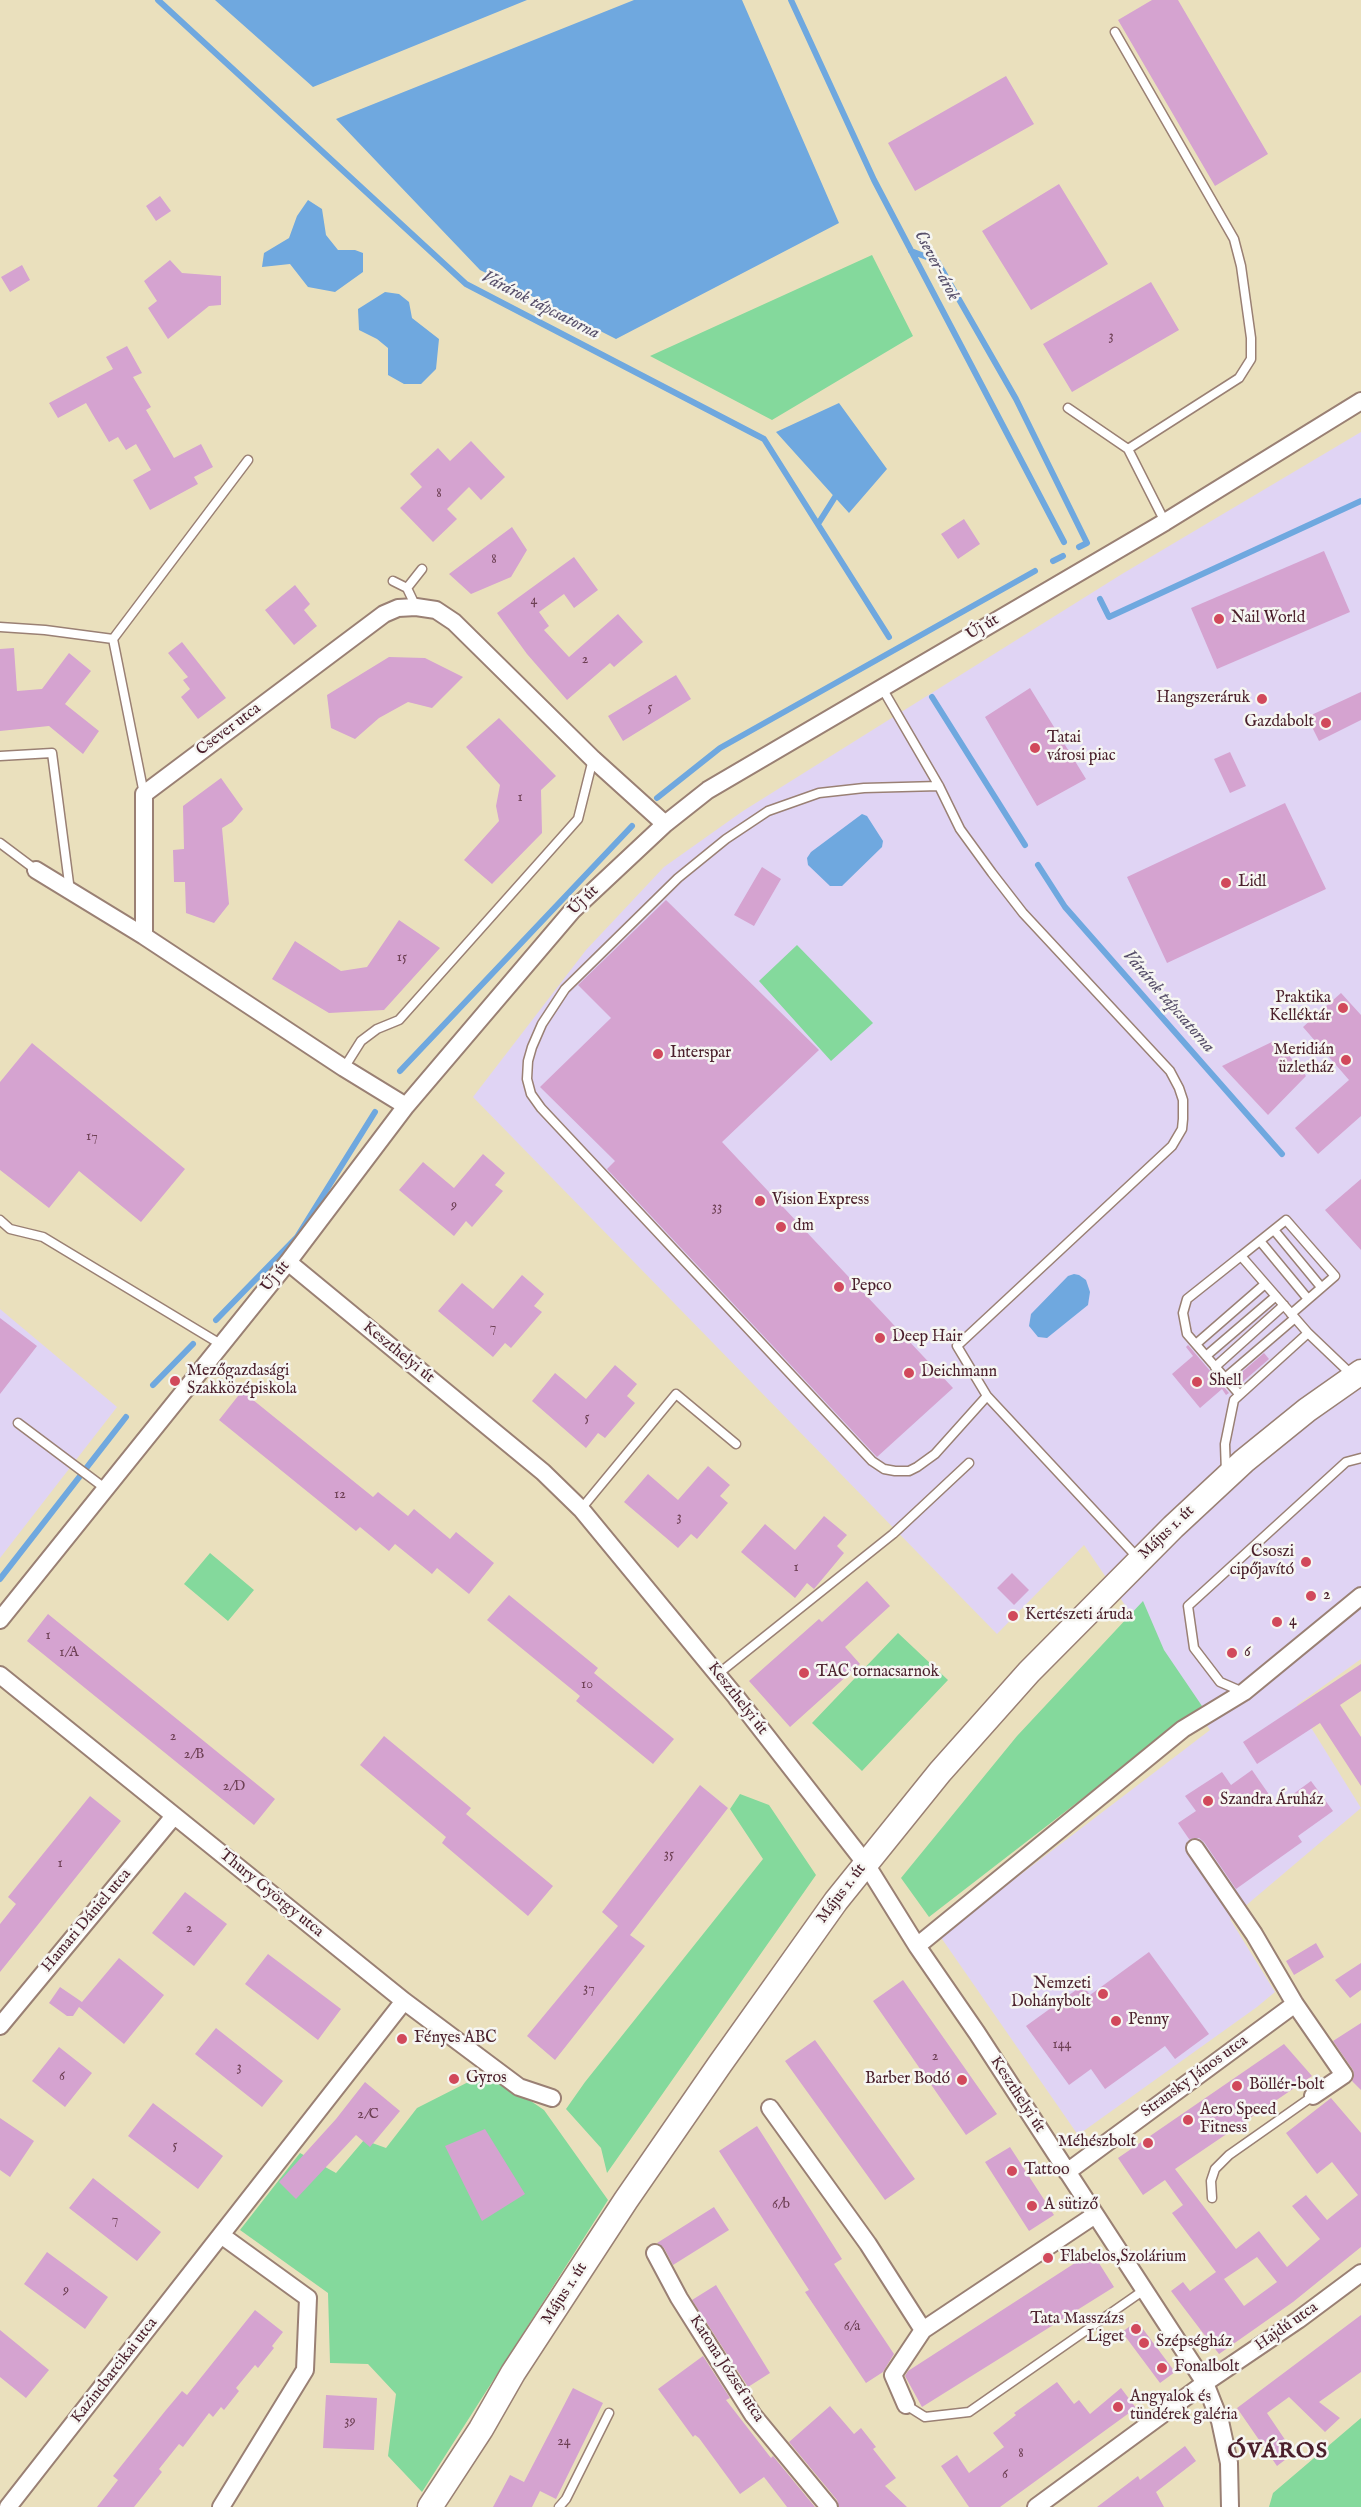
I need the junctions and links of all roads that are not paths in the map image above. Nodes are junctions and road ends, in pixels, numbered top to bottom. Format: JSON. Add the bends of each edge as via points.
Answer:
{"nodes":[{"id":1,"x":1115,"y":32,"type":"dead end"},
{"id":2,"x":1361,"y":401,"type":"edge"},
{"id":3,"x":1068,"y":408,"type":"dead end"},
{"id":4,"x":1128,"y":449,"type":"junction"},
{"id":5,"x":248,"y":460,"type":"dead end"},
{"id":6,"x":1165,"y":522,"type":"junction"},
{"id":7,"x":422,"y":569,"type":"dead end"},
{"id":8,"x":393,"y":581,"type":"dead end"},
{"id":9,"x":407,"y":588,"type":"junction"},
{"id":10,"x":416,"y":607,"type":"junction"},
{"id":11,"x":0,"y":627,"type":"edge"},
{"id":12,"x":113,"y":639,"type":"junction"},
{"id":13,"x":882,"y":688,"type":"junction"},
{"id":14,"x":0,"y":756,"type":"edge"},
{"id":15,"x":593,"y":759,"type":"junction"},
{"id":16,"x":939,"y":786,"type":"junction"},
{"id":17,"x":144,"y":794,"type":"junction"},
{"id":18,"x":665,"y":824,"type":"junction"},
{"id":19,"x":0,"y":843,"type":"edge"},
{"id":20,"x":36,"y":870,"type":"joint"},
{"id":21,"x":70,"y":891,"type":"junction"},
{"id":22,"x":144,"y":936,"type":"junction"},
{"id":23,"x":344,"y":1068,"type":"junction"},
{"id":24,"x":406,"y":1106,"type":"junction"},
{"id":25,"x":0,"y":1220,"type":"edge"},
{"id":26,"x":1274,"y":1230,"type":"junction"},
{"id":27,"x":1260,"y":1241,"type":"junction"},
{"id":28,"x":1241,"y":1256,"type":"junction"},
{"id":29,"x":288,"y":1262,"type":"junction"},
{"id":30,"x":1265,"y":1284,"type":"junction"},
{"id":31,"x":1322,"y":1287,"type":"junction"},
{"id":32,"x":1276,"y":1296,"type":"junction"},
{"id":33,"x":1308,"y":1299,"type":"junction"},
{"id":34,"x":1284,"y":1305,"type":"junction"},
{"id":35,"x":1293,"y":1316,"type":"junction"},
{"id":36,"x":1308,"y":1333,"type":"junction"},
{"id":37,"x":1196,"y":1344,"type":"junction"},
{"id":38,"x":222,"y":1345,"type":"junction"},
{"id":39,"x":1206,"y":1356,"type":"junction"},
{"id":40,"x":1215,"y":1367,"type":"junction"},
{"id":41,"x":1225,"y":1378,"type":"junction"},
{"id":42,"x":1359,"y":1378,"type":"edge"},
{"id":43,"x":1239,"y":1394,"type":"junction"},
{"id":44,"x":987,"y":1396,"type":"junction"},
{"id":45,"x":18,"y":1423,"type":"dead end"},
{"id":46,"x":736,"y":1444,"type":"dead end"},
{"id":47,"x":1361,"y":1458,"type":"edge"},
{"id":48,"x":969,"y":1463,"type":"dead end"},
{"id":49,"x":1227,"y":1477,"type":"junction"},
{"id":50,"x":107,"y":1489,"type":"junction"},
{"id":51,"x":581,"y":1509,"type":"junction"},
{"id":52,"x":1139,"y":1560,"type":"junction"},
{"id":53,"x":1361,"y":1596,"type":"edge"},
{"id":54,"x":0,"y":1620,"type":"edge"},
{"id":55,"x":718,"y":1674,"type":"junction"},
{"id":56,"x":0,"y":1675,"type":"edge"},
{"id":57,"x":1244,"y":1692,"type":"junction"},
{"id":58,"x":174,"y":1816,"type":"junction"},
{"id":59,"x":1195,"y":1848,"type":"dead end"},
{"id":60,"x":866,"y":1864,"type":"junction"},
{"id":61,"x":917,"y":1946,"type":"junction"},
{"id":62,"x":404,"y":2001,"type":"junction"},
{"id":63,"x":1295,"y":2004,"type":"junction"},
{"id":64,"x":0,"y":2026,"type":"edge"},
{"id":65,"x":1313,"y":2096,"type":"joint"},
{"id":66,"x":552,"y":2098,"type":"dead end"},
{"id":67,"x":770,"y":2108,"type":"dead end"},
{"id":68,"x":1067,"y":2172,"type":"junction"},
{"id":69,"x":1212,"y":2198,"type":"dead end"},
{"id":70,"x":1095,"y":2215,"type":"junction"},
{"id":71,"x":221,"y":2235,"type":"junction"},
{"id":72,"x":655,"y":2253,"type":"dead end"},
{"id":73,"x":1361,"y":2272,"type":"edge"},
{"id":74,"x":1144,"y":2290,"type":"junction"},
{"id":75,"x":923,"y":2330,"type":"junction"},
{"id":76,"x":1204,"y":2383,"type":"junction"},
{"id":77,"x":906,"y":2405,"type":"joint"},
{"id":78,"x":609,"y":2413,"type":"dead end"},
{"id":79,"x":8,"y":2507,"type":"edge"},
{"id":80,"x":221,"y":2507,"type":"edge"},
{"id":81,"x":430,"y":2507,"type":"edge"},
{"id":82,"x":559,"y":2507,"type":"edge"},
{"id":83,"x":829,"y":2507,"type":"edge"},
{"id":84,"x":1036,"y":2507,"type":"edge"},
{"id":85,"x":1230,"y":2507,"type":"edge"}],
"edges":[{"from":1,"to":4,"type":"lane","via":[[1234,238],[1251,359],[1239,378]]},
{"from":2,"to":6,"type":"street","name":"Új út"},
{"from":3,"to":4,"type":"lane"},
{"from":4,"to":6,"type":"lane"},
{"from":5,"to":12,"type":"lane"},
{"from":6,"to":13,"type":"street","name":"Új út"},
{"from":7,"to":9,"type":"lane"},
{"from":8,"to":9,"type":"lane"},
{"from":9,"to":10,"type":"lane"},
{"from":10,"to":15,"type":"street","name":"Csever utca","via":[[436,610],[454,622]]},
{"from":10,"to":17,"type":"street","name":"Csever utca","via":[[384,614]]},
{"from":11,"to":12,"type":"lane"},
{"from":12,"to":17,"type":"lane"},
{"from":13,"to":16,"type":"lane"},
{"from":13,"to":18,"type":"street","name":"Új út","via":[[708,789]]},
{"from":14,"to":21,"type":"lane","via":[[52,753]]},
{"from":15,"to":18,"type":"street","name":"Csever utca"},
{"from":15,"to":23,"type":"lane","via":[[578,819],[399,1020],[377,1029],[362,1041]]},
{"from":16,"to":44,"type":"lane","via":[[960,829],[1023,913],[1170,1071],[1183,1101],[1182,1129],[1172,1146],[957,1346]]},
{"from":16,"to":44,"type":"lane","via":[[819,794],[768,811],[726,839],[678,878],[565,989],[532,1047],[527,1079],[541,1108],[872,1461],[895,1471],[909,1471],[934,1454]]},
{"from":17,"to":22,"type":"street"},
{"from":18,"to":24,"type":"street","name":"Új út","via":[[572,911]]},
{"from":19,"to":20,"type":"lane"},
{"from":20,"to":21,"type":"street"},
{"from":21,"to":22,"type":"street"},
{"from":22,"to":23,"type":"street"},
{"from":23,"to":24,"type":"street"},
{"from":24,"to":29,"type":"street","name":"Új út"},
{"from":25,"to":38,"type":"lane","via":[[10,1229],[44,1237]]},
{"from":26,"to":27,"type":"lane"},
{"from":26,"to":31,"type":"lane"},
{"from":26,"to":31,"type":"lane","via":[[1286,1220],[1335,1276]]},
{"from":27,"to":28,"type":"lane"},
{"from":27,"to":33,"type":"lane"},
{"from":28,"to":30,"type":"lane"},
{"from":28,"to":37,"type":"lane","via":[[1187,1299],[1185,1326]]},
{"from":29,"to":38,"type":"street","name":"Új út"},
{"from":29,"to":51,"type":"street","name":"Keszthelyi út","via":[[543,1472]]},
{"from":30,"to":32,"type":"lane"},
{"from":30,"to":37,"type":"lane"},
{"from":31,"to":33,"type":"lane"},
{"from":32,"to":34,"type":"lane"},
{"from":32,"to":39,"type":"lane"},
{"from":33,"to":35,"type":"lane"},
{"from":34,"to":35,"type":"lane"},
{"from":34,"to":40,"type":"lane"},
{"from":35,"to":36,"type":"lane"},
{"from":35,"to":41,"type":"lane"},
{"from":36,"to":42,"type":"lane"},
{"from":36,"to":43,"type":"lane"},
{"from":37,"to":39,"type":"lane"},
{"from":38,"to":50,"type":"street","name":"Új út"},
{"from":39,"to":40,"type":"lane"},
{"from":40,"to":41,"type":"lane"},
{"from":41,"to":43,"type":"lane"},
{"from":42,"to":49,"type":"main road","name":"Május 1. út","via":[[1307,1410]]},
{"from":43,"to":49,"type":"lane","via":[[1234,1400],[1225,1444]]},
{"from":44,"to":52,"type":"lane"},
{"from":45,"to":50,"type":"lane"},
{"from":46,"to":51,"type":"lane","via":[[676,1394]]},
{"from":47,"to":57,"type":"lane","via":[[1346,1462],[1188,1606],[1194,1648],[1220,1682]]},
{"from":48,"to":55,"type":"lane","via":[[893,1534]]},
{"from":49,"to":52,"type":"main road","name":"Május 1. út"},
{"from":50,"to":54,"type":"street","name":"Új út"},
{"from":51,"to":55,"type":"street","name":"Keszthelyi út"},
{"from":52,"to":60,"type":"main road","name":"Május 1. út","via":[[1029,1672],[940,1772]]},
{"from":53,"to":57,"type":"street"},
{"from":55,"to":60,"type":"street","name":"Keszthelyi út"},
{"from":56,"to":58,"type":"street","name":"Thury György utca"},
{"from":57,"to":61,"type":"street","via":[[1183,1729]]},
{"from":58,"to":62,"type":"street","name":"Thury György utca"},
{"from":58,"to":64,"type":"street","name":"Hamari Dániel utca"},
{"from":59,"to":63,"type":"street","via":[[1254,1934]]},
{"from":60,"to":61,"type":"street","name":"Keszthelyi út"},
{"from":60,"to":81,"type":"main road","name":"Május 1. út","via":[[633,2190]]},
{"from":61,"to":68,"type":"street","name":"Keszthelyi út"},
{"from":62,"to":66,"type":"street","name":"Thury György utca","via":[[519,2086]]},
{"from":62,"to":71,"type":"street","name":"Kazincbarcikai utca"},
{"from":63,"to":65,"type":"street","via":[[1344,2075]]},
{"from":63,"to":68,"type":"street","name":"Stransky János utca"},
{"from":65,"to":69,"type":"lane","via":[[1215,2169]]},
{"from":67,"to":75,"type":"street","via":[[868,2244]]},
{"from":68,"to":70,"type":"street","name":"Keszthelyi út"},
{"from":70,"to":74,"type":"street","name":"Keszthelyi út"},
{"from":70,"to":75,"type":"street"},
{"from":71,"to":79,"type":"street","name":"Kazincbarcikai utca"},
{"from":71,"to":80,"type":"street","via":[[308,2298],[305,2370]]},
{"from":72,"to":83,"type":"street","name":"Katona József utca","via":[[753,2415]]},
{"from":73,"to":76,"type":"street","name":"Hajdú utca"},
{"from":74,"to":76,"type":"street","name":"Keszthelyi út"},
{"from":74,"to":77,"type":"lane","via":[[969,2412],[925,2417]]},
{"from":75,"to":77,"type":"street","via":[[894,2375]]},
{"from":76,"to":84,"type":"street","name":"Hajdú utca"},
{"from":76,"to":85,"type":"street","name":"Keszthelyi út","via":[[1220,2421],[1229,2463]]},
{"from":78,"to":82,"type":"lane"}]}
